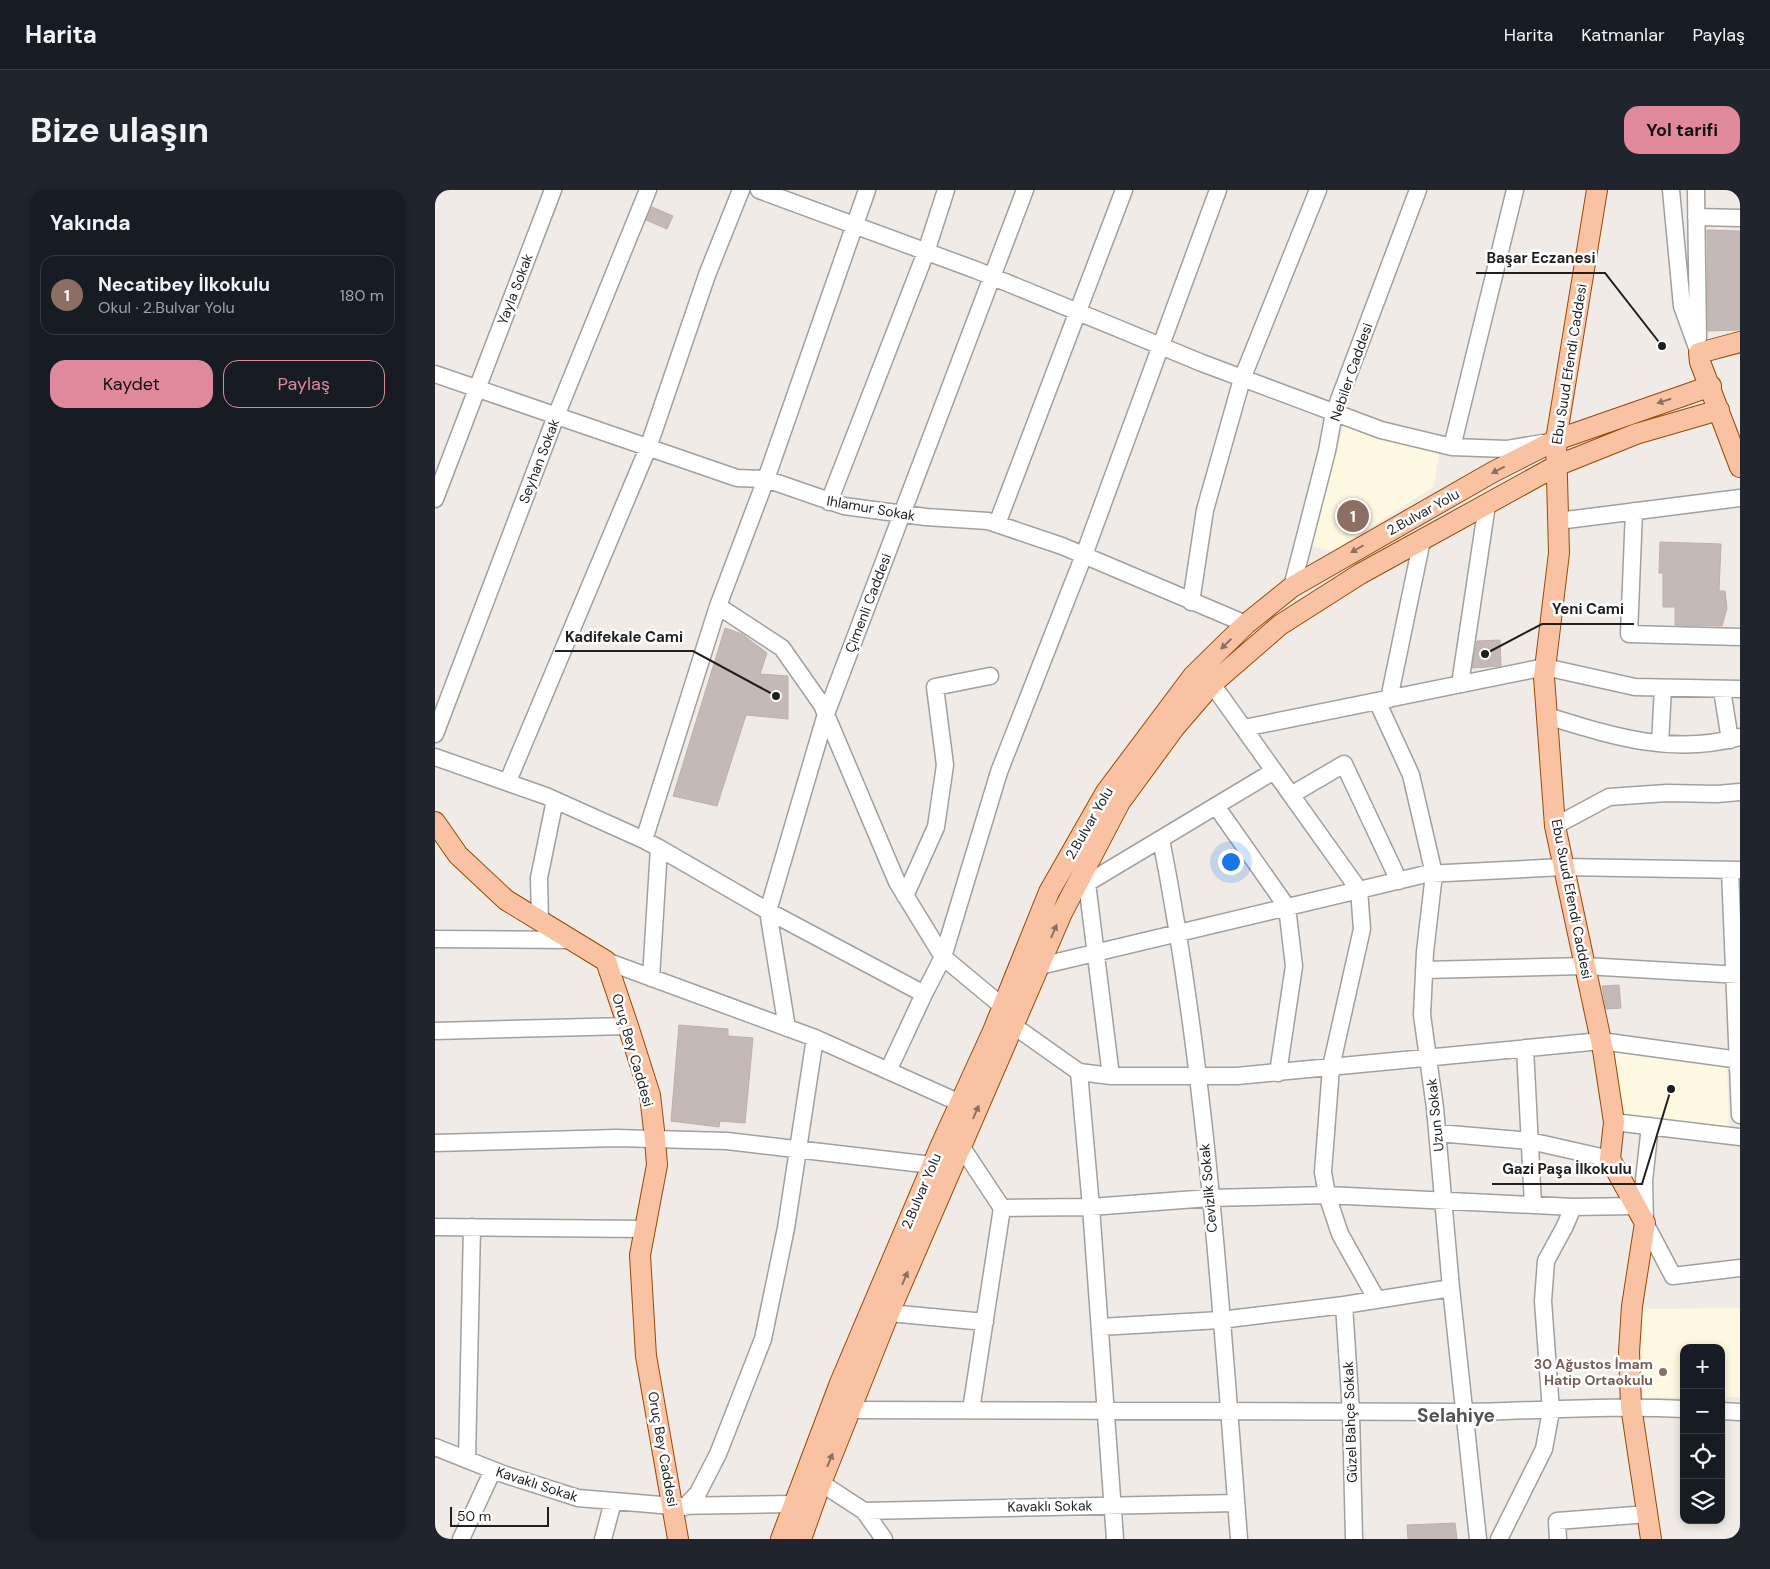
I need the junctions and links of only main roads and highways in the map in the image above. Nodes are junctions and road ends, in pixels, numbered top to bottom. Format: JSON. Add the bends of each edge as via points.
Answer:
{"nodes":[{"id":1,"x":1597,"y":190,"type":"edge"},
{"id":2,"x":1740,"y":342,"type":"edge"},
{"id":3,"x":1711,"y":386,"type":"junction"},
{"id":4,"x":1719,"y":410,"type":"junction"},
{"id":5,"x":1556,"y":440,"type":"junction"},
{"id":6,"x":1556,"y":466,"type":"junction"},
{"id":7,"x":1740,"y":467,"type":"edge"},
{"id":8,"x":435,"y":822,"type":"edge"},
{"id":9,"x":678,"y":1539,"type":"edge"},
{"id":10,"x":781,"y":1539,"type":"edge"},
{"id":11,"x":801,"y":1539,"type":"edge"},
{"id":12,"x":1651,"y":1539,"type":"edge"}],
"edges":[{"from":1,"to":5,"type":"main road","name":"Ebu Suud Efendi Caddesi"},
{"from":2,"to":3,"type":"main road","via":[[1699,353]]},
{"from":3,"to":4,"type":"main road"},
{"from":3,"to":5,"type":"main road","name":"2.Bulvar Yolu","one_way":true},
{"from":4,"to":6,"type":"main road","name":"2.Bulvar Yolu","via":[[1635,434]]},
{"from":4,"to":7,"type":"main road"},
{"from":5,"to":6,"type":"main road","name":"Ebu Suud Efendi Caddesi"},
{"from":5,"to":10,"type":"main road","name":"2.Bulvar Yolu","one_way":true,"via":[[1493,472],[1292,587],[1246,624],[1193,676],[1106,792],[1049,892],[840,1383]]},
{"from":11,"to":6,"type":"main road","name":"2.Bulvar Yolu","one_way":true,"via":[[889,1313],[961,1146],[1040,966],[1120,802],[1175,727],[1212,684],[1280,625],[1360,574]]},
{"from":6,"to":12,"type":"main road","name":"Ebu Suud Efendi Caddesi","via":[[1559,553],[1545,667],[1555,826],[1601,1041],[1614,1122],[1610,1160],[1640,1215],[1629,1352],[1631,1406]]},
{"from":8,"to":9,"type":"main road","name":"Oruç Bey Caddesi","via":[[458,855],[499,894],[606,961],[650,1096],[657,1166],[640,1255],[646,1356],[679,1506]]}]}
